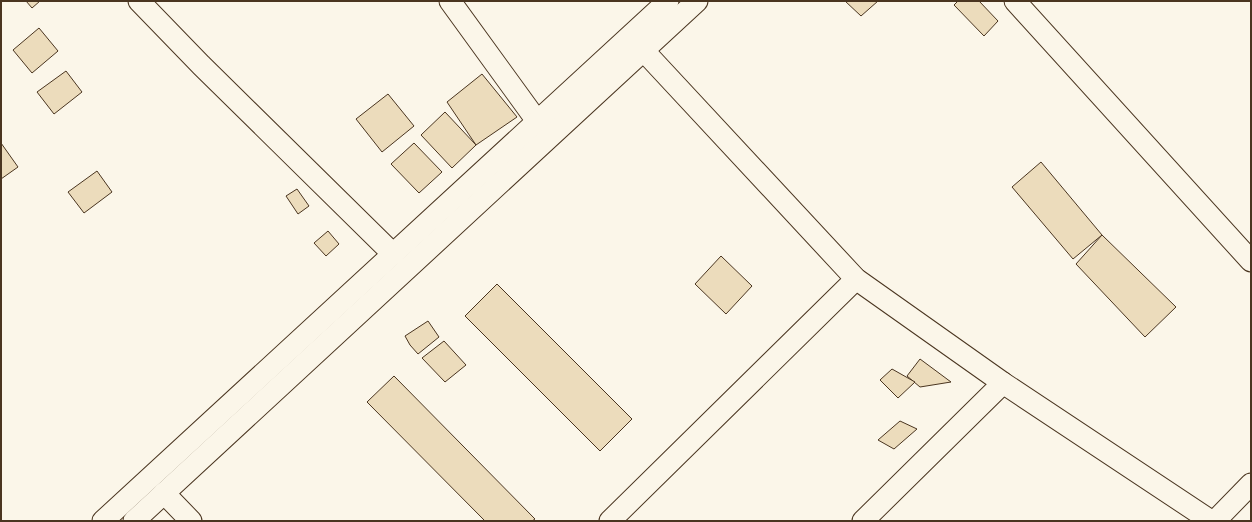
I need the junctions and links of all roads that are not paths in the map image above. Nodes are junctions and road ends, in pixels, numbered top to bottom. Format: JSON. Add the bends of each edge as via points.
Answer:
{"nodes":[{"id":1,"x":139,"y":1,"type":"edge"},
{"id":2,"x":450,"y":1,"type":"edge"},
{"id":3,"x":668,"y":1,"type":"edge"},
{"id":4,"x":697,"y":1,"type":"edge"},
{"id":5,"x":1015,"y":1,"type":"edge"},
{"id":6,"x":643,"y":50,"type":"junction"},
{"id":7,"x":537,"y":121,"type":"junction"},
{"id":8,"x":394,"y":254,"type":"junction"},
{"id":9,"x":1251,"y":261,"type":"edge"},
{"id":10,"x":856,"y":279,"type":"junction"},
{"id":11,"x":1003,"y":383,"type":"junction"},
{"id":12,"x":1251,"y":484,"type":"edge"},
{"id":13,"x":164,"y":493,"type":"junction"},
{"id":14,"x":103,"y":521,"type":"edge"},
{"id":15,"x":134,"y":521,"type":"edge"},
{"id":16,"x":191,"y":521,"type":"edge"},
{"id":17,"x":610,"y":521,"type":"edge"},
{"id":18,"x":863,"y":521,"type":"edge"},
{"id":19,"x":1211,"y":521,"type":"edge"},
{"id":20,"x":1215,"y":521,"type":"edge"}],
"edges":[{"from":1,"to":8,"type":"street"},
{"from":2,"to":7,"type":"street"},
{"from":3,"to":7,"type":"street"},
{"from":4,"to":6,"type":"street"},
{"from":5,"to":9,"type":"street"},
{"from":6,"to":10,"type":"street"},
{"from":6,"to":13,"type":"street"},
{"from":7,"to":8,"type":"street"},
{"from":8,"to":14,"type":"street"},
{"from":10,"to":11,"type":"street"},
{"from":10,"to":17,"type":"street"},
{"from":11,"to":18,"type":"street"},
{"from":11,"to":19,"type":"street"},
{"from":12,"to":20,"type":"street"},
{"from":13,"to":15,"type":"street"},
{"from":13,"to":16,"type":"street"}]}
